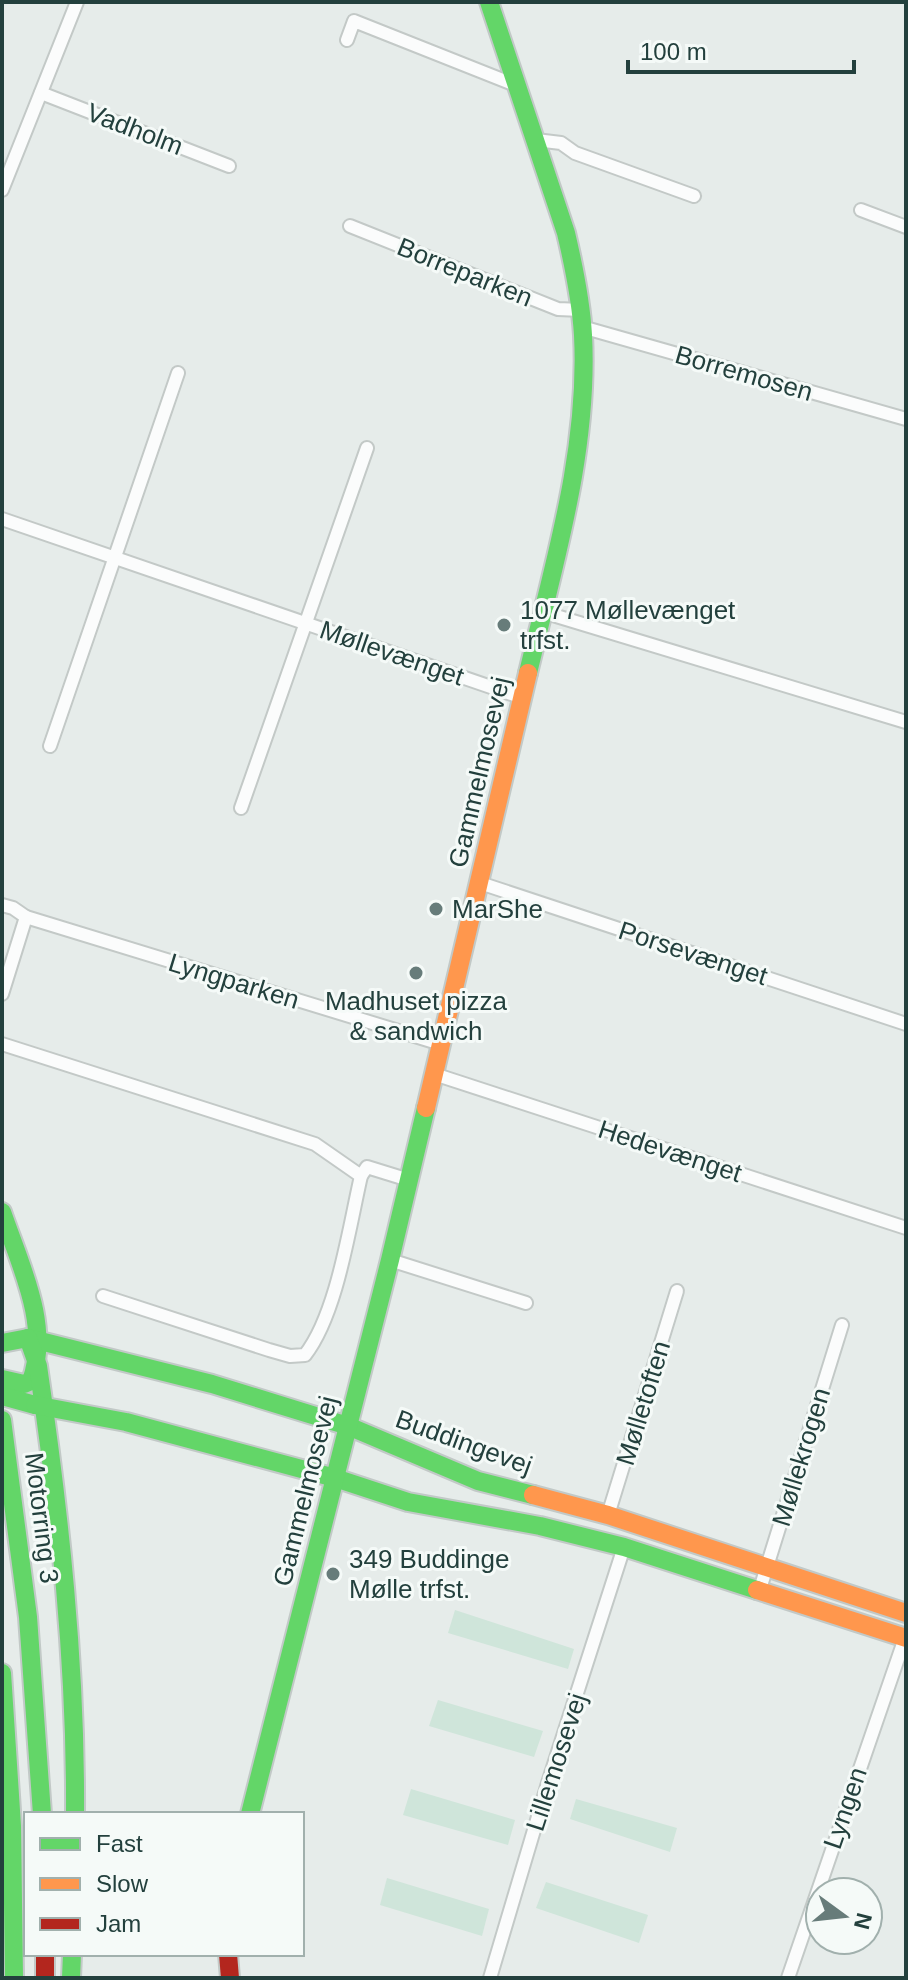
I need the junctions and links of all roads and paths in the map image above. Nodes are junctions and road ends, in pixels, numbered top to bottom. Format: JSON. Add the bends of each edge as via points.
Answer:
{"nodes":[{"id":1,"x":77,"y":2,"type":"edge"},
{"id":2,"x":489,"y":2,"type":"edge"},
{"id":3,"x":347,"y":40,"type":"dead end"},
{"id":4,"x":518,"y":86,"type":"junction"},
{"id":5,"x":41,"y":93,"type":"junction"},
{"id":6,"x":536,"y":140,"type":"junction"},
{"id":7,"x":229,"y":166,"type":"dead end"},
{"id":8,"x":2,"y":190,"type":"edge"},
{"id":9,"x":694,"y":196,"type":"dead end"},
{"id":10,"x":861,"y":210,"type":"dead end"},
{"id":11,"x":350,"y":226,"type":"dead end"},
{"id":12,"x":906,"y":227,"type":"edge"},
{"id":13,"x":582,"y":319,"type":"junction"},
{"id":14,"x":178,"y":373,"type":"dead end"},
{"id":15,"x":906,"y":419,"type":"edge"},
{"id":16,"x":367,"y":448,"type":"dead end"},
{"id":17,"x":2,"y":519,"type":"edge"},
{"id":18,"x":115,"y":557,"type":"junction"},
{"id":19,"x":543,"y":612,"type":"junction"},
{"id":20,"x":306,"y":623,"type":"junction"},
{"id":21,"x":523,"y":698,"type":"junction"},
{"id":22,"x":906,"y":722,"type":"edge"},
{"id":23,"x":50,"y":746,"type":"dead end"},
{"id":24,"x":241,"y":808,"type":"dead end"},
{"id":25,"x":480,"y":883,"type":"junction"},
{"id":26,"x":2,"y":905,"type":"edge"},
{"id":27,"x":26,"y":917,"type":"junction"},
{"id":28,"x":2,"y":994,"type":"edge"},
{"id":29,"x":906,"y":1024,"type":"edge"},
{"id":30,"x":2,"y":1044,"type":"edge"},
{"id":31,"x":441,"y":1044,"type":"junction"},
{"id":32,"x":434,"y":1074,"type":"junction"},
{"id":33,"x":361,"y":1176,"type":"junction"},
{"id":34,"x":409,"y":1180,"type":"junction"},
{"id":35,"x":2,"y":1212,"type":"edge"},
{"id":36,"x":906,"y":1228,"type":"edge"},
{"id":37,"x":390,"y":1260,"type":"junction"},
{"id":38,"x":677,"y":1291,"type":"dead end"},
{"id":39,"x":103,"y":1296,"type":"dead end"},
{"id":40,"x":526,"y":1303,"type":"dead end"},
{"id":41,"x":842,"y":1325,"type":"dead end"},
{"id":42,"x":2,"y":1331,"type":"edge"},
{"id":43,"x":34,"y":1339,"type":"junction"},
{"id":44,"x":2,"y":1343,"type":"edge"},
{"id":45,"x":35,"y":1370,"type":"junction"},
{"id":46,"x":2,"y":1379,"type":"edge"},
{"id":47,"x":2,"y":1396,"type":"edge"},
{"id":48,"x":40,"y":1406,"type":"junction"},
{"id":49,"x":2,"y":1420,"type":"edge"},
{"id":50,"x":348,"y":1426,"type":"junction"},
{"id":51,"x":335,"y":1478,"type":"junction"},
{"id":52,"x":608,"y":1515,"type":"junction"},
{"id":53,"x":624,"y":1547,"type":"junction"},
{"id":54,"x":767,"y":1568,"type":"junction"},
{"id":55,"x":760,"y":1589,"type":"junction"},
{"id":56,"x":906,"y":1613,"type":"edge"},
{"id":57,"x":905,"y":1638,"type":"edge"},
{"id":58,"x":2,"y":1673,"type":"edge"},
{"id":59,"x":42,"y":1812,"type":"edge"},
{"id":60,"x":75,"y":1812,"type":"edge"},
{"id":61,"x":251,"y":1812,"type":"edge"},
{"id":62,"x":45,"y":1956,"type":"edge"},
{"id":63,"x":72,"y":1956,"type":"edge"},
{"id":64,"x":228,"y":1956,"type":"edge"},
{"id":65,"x":14,"y":1978,"type":"edge"},
{"id":66,"x":45,"y":1978,"type":"edge"},
{"id":67,"x":71,"y":1978,"type":"edge"},
{"id":68,"x":230,"y":1978,"type":"edge"},
{"id":69,"x":490,"y":1978,"type":"edge"},
{"id":70,"x":788,"y":1978,"type":"edge"}],
"edges":[{"from":1,"to":5,"type":"street"},
{"from":2,"to":4,"type":"main road","name":"Gammelmosevej"},
{"from":3,"to":4,"type":"street","via":[[354,21]]},
{"from":4,"to":6,"type":"main road","name":"Gammelmosevej"},
{"from":5,"to":7,"type":"street","name":"Vadholm"},
{"from":5,"to":8,"type":"street"},
{"from":6,"to":9,"type":"street","via":[[561,143],[575,153]]},
{"from":6,"to":13,"type":"main road","name":"Gammelmosevej","via":[[563,221]]},
{"from":10,"to":12,"type":"street"},
{"from":11,"to":13,"type":"street","name":"Borreparken"},
{"from":13,"to":15,"type":"street","name":"Borremosen"},
{"from":13,"to":19,"type":"main road","name":"Gammelmosevej","via":[[579,437]]},
{"from":14,"to":18,"type":"street"},
{"from":16,"to":20,"type":"street","name":"Møllevænget"},
{"from":17,"to":18,"type":"street","name":"Møllevænget"},
{"from":18,"to":20,"type":"street","name":"Møllevænget"},
{"from":18,"to":23,"type":"street"},
{"from":19,"to":21,"type":"main road","name":"Gammelmosevej"},
{"from":19,"to":22,"type":"street"},
{"from":20,"to":21,"type":"street","name":"Møllevænget"},
{"from":20,"to":24,"type":"street","name":"Møllevænget"},
{"from":21,"to":25,"type":"main road","name":"Gammelmosevej"},
{"from":25,"to":29,"type":"street","name":"Porsevænget"},
{"from":25,"to":31,"type":"main road","name":"Gammelmosevej"},
{"from":26,"to":27,"type":"street","name":"Lyngparken"},
{"from":27,"to":28,"type":"street"},
{"from":27,"to":31,"type":"street","name":"Lyngparken"},
{"from":30,"to":33,"type":"street","via":[[315,1144]]},
{"from":31,"to":32,"type":"main road","name":"Gammelmosevej"},
{"from":32,"to":34,"type":"main road","name":"Gammelmosevej"},
{"from":32,"to":36,"type":"street","name":"Hedevænget"},
{"from":33,"to":34,"type":"street","via":[[367,1167]]},
{"from":33,"to":39,"type":"street","name":"Gammelmosevej","via":[[335,1286],[305,1355],[269,1350]]},
{"from":34,"to":37,"type":"main road","name":"Gammelmosevej"},
{"from":35,"to":43,"type":"main road","via":[[37,1321]]},
{"from":37,"to":40,"type":"street"},
{"from":37,"to":50,"type":"main road","name":"Gammelmosevej"},
{"from":38,"to":52,"type":"street","name":"Mølletoften"},
{"from":41,"to":54,"type":"street","name":"Møllekrogen"},
{"from":42,"to":43,"type":"main road","name":"Buddingevej"},
{"from":43,"to":44,"type":"main road"},
{"from":43,"to":45,"type":"main road"},
{"from":43,"to":50,"type":"main road","name":"Buddingevej","via":[[212,1384]]},
{"from":45,"to":46,"type":"main road","via":[[24,1384]]},
{"from":45,"to":48,"type":"main road"},
{"from":47,"to":48,"type":"main road"},
{"from":48,"to":51,"type":"main road","via":[[126,1422]]},
{"from":48,"to":60,"type":"main road","via":[[68,1597]]},
{"from":49,"to":59,"type":"main road","name":"Motorring 3","via":[[20,1534]]},
{"from":50,"to":51,"type":"main road","name":"Gammelmosevej"},
{"from":50,"to":52,"type":"main road","name":"Buddingevej","via":[[478,1481]]},
{"from":51,"to":53,"type":"main road","via":[[408,1502]]},
{"from":51,"to":61,"type":"main road","name":"Gammelmosevej"},
{"from":52,"to":54,"type":"main road","name":"Buddingevej"},
{"from":53,"to":55,"type":"main road"},
{"from":53,"to":69,"type":"street","name":"Lillemosevej"},
{"from":54,"to":55,"type":"street","name":"Møllekrogen"},
{"from":54,"to":56,"type":"main road","name":"Buddingevej"},
{"from":55,"to":57,"type":"main road"},
{"from":57,"to":70,"type":"street","name":"Lyngen"},
{"from":58,"to":65,"type":"main road"},
{"from":62,"to":66,"type":"main road"},
{"from":63,"to":67,"type":"main road"},
{"from":64,"to":68,"type":"main road"}]}
